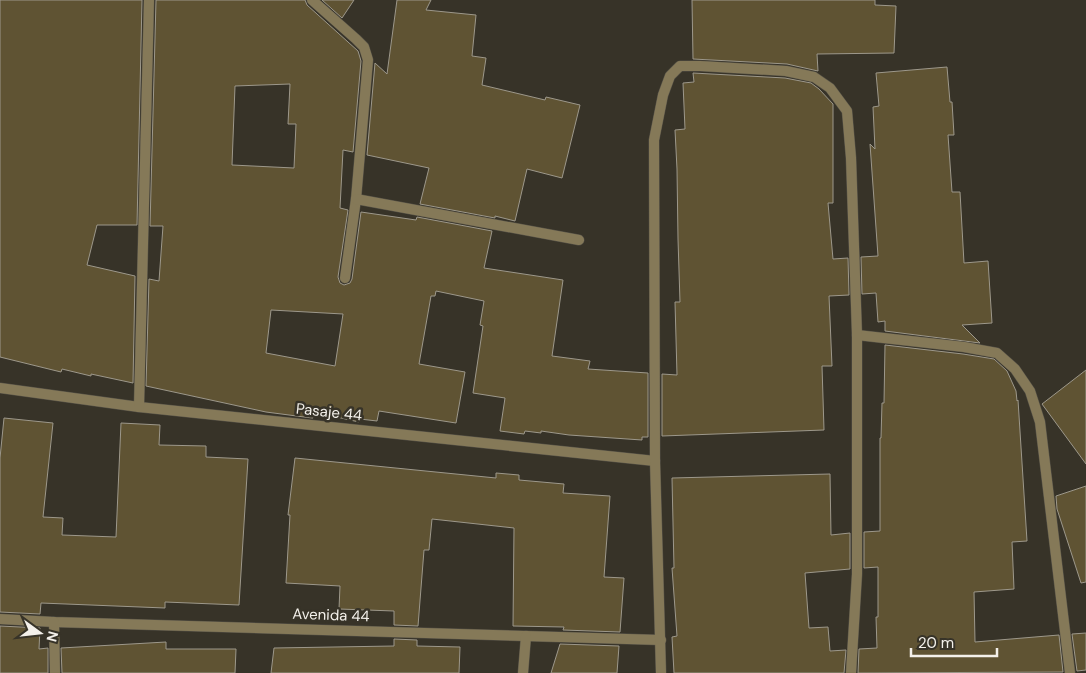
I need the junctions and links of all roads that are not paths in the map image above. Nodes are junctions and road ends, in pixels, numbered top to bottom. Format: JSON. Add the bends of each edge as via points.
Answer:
{"nodes":[{"id":1,"x":149,"y":0,"type":"edge"},
{"id":2,"x":312,"y":0,"type":"edge"},
{"id":3,"x":356,"y":199,"type":"junction"},
{"id":4,"x":580,"y":240,"type":"dead end"},
{"id":5,"x":344,"y":278,"type":"dead end"},
{"id":6,"x":857,"y":335,"type":"junction"},
{"id":7,"x":0,"y":388,"type":"edge"},
{"id":8,"x":139,"y":407,"type":"junction"},
{"id":9,"x":655,"y":461,"type":"junction"},
{"id":10,"x":0,"y":619,"type":"edge"},
{"id":11,"x":54,"y":622,"type":"junction"},
{"id":12,"x":526,"y":636,"type":"junction"},
{"id":13,"x":661,"y":640,"type":"junction"},
{"id":14,"x":55,"y":673,"type":"edge"},
{"id":15,"x":523,"y":673,"type":"edge"},
{"id":16,"x":661,"y":673,"type":"edge"},
{"id":17,"x":851,"y":673,"type":"edge"},
{"id":18,"x":1070,"y":673,"type":"edge"}],
"edges":[{"from":1,"to":8,"type":"street"},
{"from":2,"to":3,"type":"street","via":[[364,47],[368,60]]},
{"from":3,"to":4,"type":"street"},
{"from":3,"to":5,"type":"street"},
{"from":6,"to":9,"type":"street","via":[[847,111],[830,88],[814,77],[786,71],[680,66],[670,76],[662,95],[654,140]]},
{"from":6,"to":17,"type":"street","via":[[857,574]]},
{"from":6,"to":18,"type":"street","via":[[997,353],[1015,369],[1030,391],[1040,422]]},
{"from":7,"to":8,"type":"street","name":"Pasaje 44"},
{"from":8,"to":9,"type":"street","name":"Pasaje 44"},
{"from":9,"to":13,"type":"street"},
{"from":10,"to":11,"type":"street","name":"Avenida 44"},
{"from":11,"to":12,"type":"street","name":"Avenida 44"},
{"from":11,"to":14,"type":"street"},
{"from":12,"to":13,"type":"street","name":"Avenida 44"},
{"from":12,"to":15,"type":"street"},
{"from":13,"to":16,"type":"street"}]}
